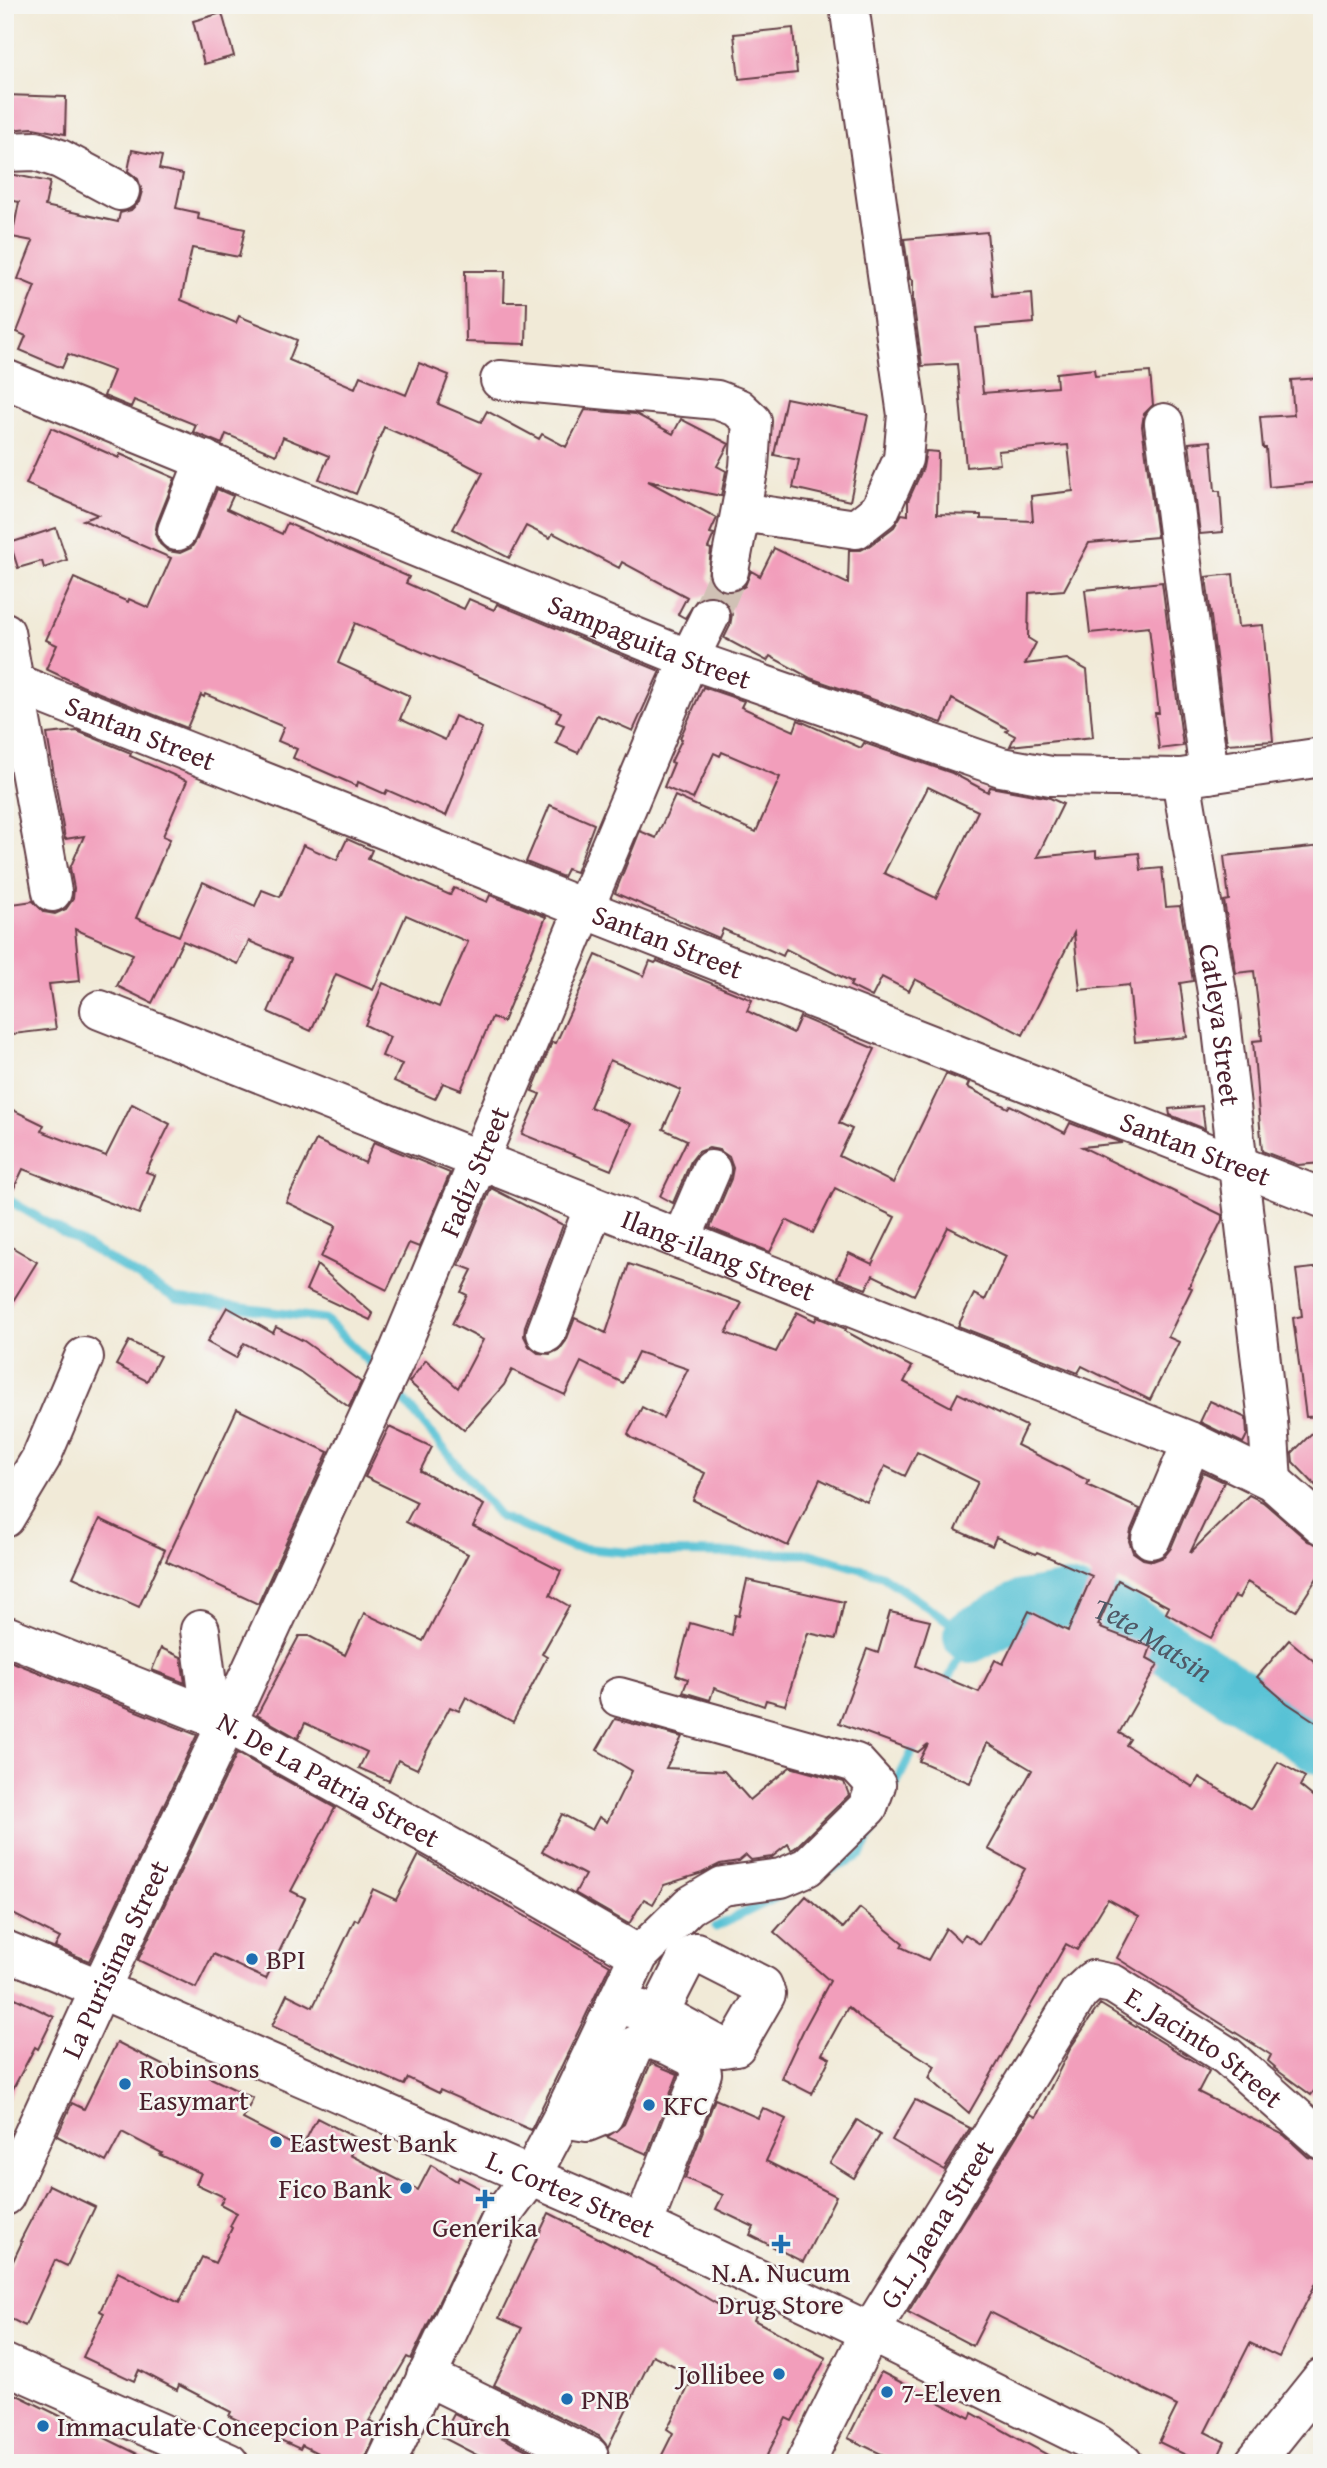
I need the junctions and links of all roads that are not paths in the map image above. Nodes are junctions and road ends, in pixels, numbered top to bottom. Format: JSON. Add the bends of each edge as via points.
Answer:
{"nodes":[{"id":1,"x":849,"y":5,"type":"edge"},
{"id":2,"x":5,"y":152,"type":"edge"},
{"id":3,"x":120,"y":191,"type":"dead end"},
{"id":4,"x":5,"y":379,"type":"edge"},
{"id":5,"x":500,"y":380,"type":"dead end"},
{"id":6,"x":1164,"y":423,"type":"dead end"},
{"id":7,"x":205,"y":460,"type":"junction"},
{"id":8,"x":741,"y":512,"type":"junction"},
{"id":9,"x":177,"y":531,"type":"dead end"},
{"id":10,"x":729,"y":571,"type":"tunnel mouth"},
{"id":11,"x":710,"y":616,"type":"tunnel mouth"},
{"id":12,"x":5,"y":632,"type":"edge"},
{"id":13,"x":689,"y":659,"type":"junction"},
{"id":14,"x":16,"y":683,"type":"junction"},
{"id":15,"x":1322,"y":757,"type":"edge"},
{"id":16,"x":1195,"y":776,"type":"junction"},
{"id":17,"x":52,"y":892,"type":"dead end"},
{"id":18,"x":585,"y":909,"type":"junction"},
{"id":19,"x":100,"y":1010,"type":"dead end"},
{"id":20,"x":478,"y":1160,"type":"junction"},
{"id":21,"x":1238,"y":1165,"type":"junction"},
{"id":22,"x":711,"y":1170,"type":"dead end"},
{"id":23,"x":1322,"y":1198,"type":"edge"},
{"id":24,"x":594,"y":1206,"type":"junction"},
{"id":25,"x":681,"y":1240,"type":"junction"},
{"id":26,"x":546,"y":1334,"type":"dead end"},
{"id":27,"x":83,"y":1357,"type":"dead end"},
{"id":28,"x":1192,"y":1442,"type":"junction"},
{"id":29,"x":1272,"y":1481,"type":"junction"},
{"id":30,"x":5,"y":1518,"type":"edge"},
{"id":31,"x":1322,"y":1525,"type":"edge"},
{"id":32,"x":1151,"y":1539,"type":"dead end"},
{"id":33,"x":200,"y":1630,"type":"dead end"},
{"id":34,"x":5,"y":1635,"type":"edge"},
{"id":35,"x":619,"y":1697,"type":"dead end"},
{"id":36,"x":219,"y":1720,"type":"junction"},
{"id":37,"x":5,"y":1950,"type":"edge"},
{"id":38,"x":639,"y":1955,"type":"junction"},
{"id":39,"x":100,"y":1989,"type":"junction"},
{"id":40,"x":1079,"y":1993,"type":"joint"},
{"id":41,"x":615,"y":2005,"type":"junction"},
{"id":42,"x":659,"y":2013,"type":"dead end"},
{"id":43,"x":562,"y":2118,"type":"junction"},
{"id":44,"x":1322,"y":2140,"type":"edge"},
{"id":45,"x":531,"y":2176,"type":"junction"},
{"id":46,"x":5,"y":2196,"type":"edge"},
{"id":47,"x":643,"y":2225,"type":"junction"},
{"id":48,"x":870,"y":2332,"type":"junction"},
{"id":49,"x":5,"y":2364,"type":"edge"},
{"id":50,"x":425,"y":2376,"type":"junction"},
{"id":51,"x":1322,"y":2378,"type":"edge"},
{"id":52,"x":589,"y":2456,"type":"dead end"},
{"id":53,"x":229,"y":2463,"type":"edge"},
{"id":54,"x":386,"y":2463,"type":"edge"},
{"id":55,"x":805,"y":2463,"type":"edge"},
{"id":56,"x":1123,"y":2463,"type":"edge"},
{"id":57,"x":1254,"y":2463,"type":"edge"}],
"edges":[{"from":1,"to":8,"type":"street","via":[[907,415],[903,460],[880,510],[856,529]]},
{"from":2,"to":3,"type":"street","via":[[36,151],[60,159]]},
{"from":4,"to":7,"type":"street","name":"Sampaguita Street"},
{"from":5,"to":8,"type":"street","via":[[717,400],[738,408],[752,421]]},
{"from":6,"to":16,"type":"street","name":"Catleya Street"},
{"from":7,"to":9,"type":"street"},
{"from":7,"to":13,"type":"street","name":"Sampaguita Street"},
{"from":8,"to":10,"type":"street"},
{"from":11,"to":13,"type":"street","name":"Fadiz Street"},
{"from":12,"to":14,"type":"street"},
{"from":13,"to":16,"type":"street","name":"Sampaguita Street","via":[[1001,767],[1051,776]]},
{"from":13,"to":18,"type":"street","name":"Fadiz Street"},
{"from":14,"to":17,"type":"street"},
{"from":14,"to":18,"type":"street","name":"Santan Street"},
{"from":15,"to":16,"type":"street","name":"Sampaguita Street"},
{"from":16,"to":21,"type":"street","name":"Catleya Street"},
{"from":18,"to":20,"type":"street","name":"Fadiz Street"},
{"from":18,"to":21,"type":"street","name":"Santan Street"},
{"from":19,"to":20,"type":"street","name":"Ilang-ilang Street"},
{"from":20,"to":24,"type":"street","name":"Ilang-ilang Street"},
{"from":20,"to":36,"type":"street","name":"Fadiz Street","via":[[398,1353]]},
{"from":21,"to":23,"type":"street","name":"Santan Street"},
{"from":21,"to":29,"type":"street","name":"Catleya Street"},
{"from":22,"to":25,"type":"street"},
{"from":24,"to":25,"type":"street","name":"Ilang-ilang Street"},
{"from":24,"to":26,"type":"street"},
{"from":25,"to":28,"type":"street","name":"Ilang-ilang Street"},
{"from":27,"to":30,"type":"street","via":[[40,1458]]},
{"from":28,"to":29,"type":"street","name":"Ilang-ilang Street"},
{"from":28,"to":32,"type":"street"},
{"from":29,"to":31,"type":"street","name":"Ilang-ilang Street"},
{"from":33,"to":36,"type":"street"},
{"from":34,"to":36,"type":"street","name":"N. De La Patria Street"},
{"from":35,"to":38,"type":"street","via":[[856,1763],[876,1785],[868,1807],[807,1867],[781,1878],[723,1886],[689,1906]]},
{"from":36,"to":38,"type":"street","name":"N. De La Patria Street"},
{"from":36,"to":39,"type":"street","name":"La Purisima Street"},
{"from":37,"to":39,"type":"street","name":"L. Cortez Street"},
{"from":38,"to":41,"type":"street"},
{"from":39,"to":45,"type":"street","name":"L. Cortez Street"},
{"from":39,"to":46,"type":"street","name":"La Purisima Street"},
{"from":40,"to":44,"type":"street","name":"E. Jacinto Street","via":[[1093,1980],[1113,1984],[1146,2003],[1227,2056]]},
{"from":40,"to":48,"type":"street","name":"G.L. Jaena Street"},
{"from":41,"to":42,"type":"street"},
{"from":41,"to":43,"type":"street"},
{"from":43,"to":45,"type":"street"},
{"from":43,"to":47,"type":"street","via":[[587,2122],[604,2116],[634,2046],[648,2039],[694,2058],[702,2073]]},
{"from":45,"to":47,"type":"street","name":"L. Cortez Street"},
{"from":45,"to":50,"type":"street","via":[[505,2211]]},
{"from":47,"to":48,"type":"street","name":"L. Cortez Street"},
{"from":48,"to":55,"type":"street","name":"G.L. Jaena Street"},
{"from":48,"to":56,"type":"street","name":"L. Cortez Street","via":[[1097,2444]]},
{"from":49,"to":53,"type":"street"},
{"from":50,"to":52,"type":"street"},
{"from":50,"to":54,"type":"street"},
{"from":51,"to":57,"type":"street"}]}
